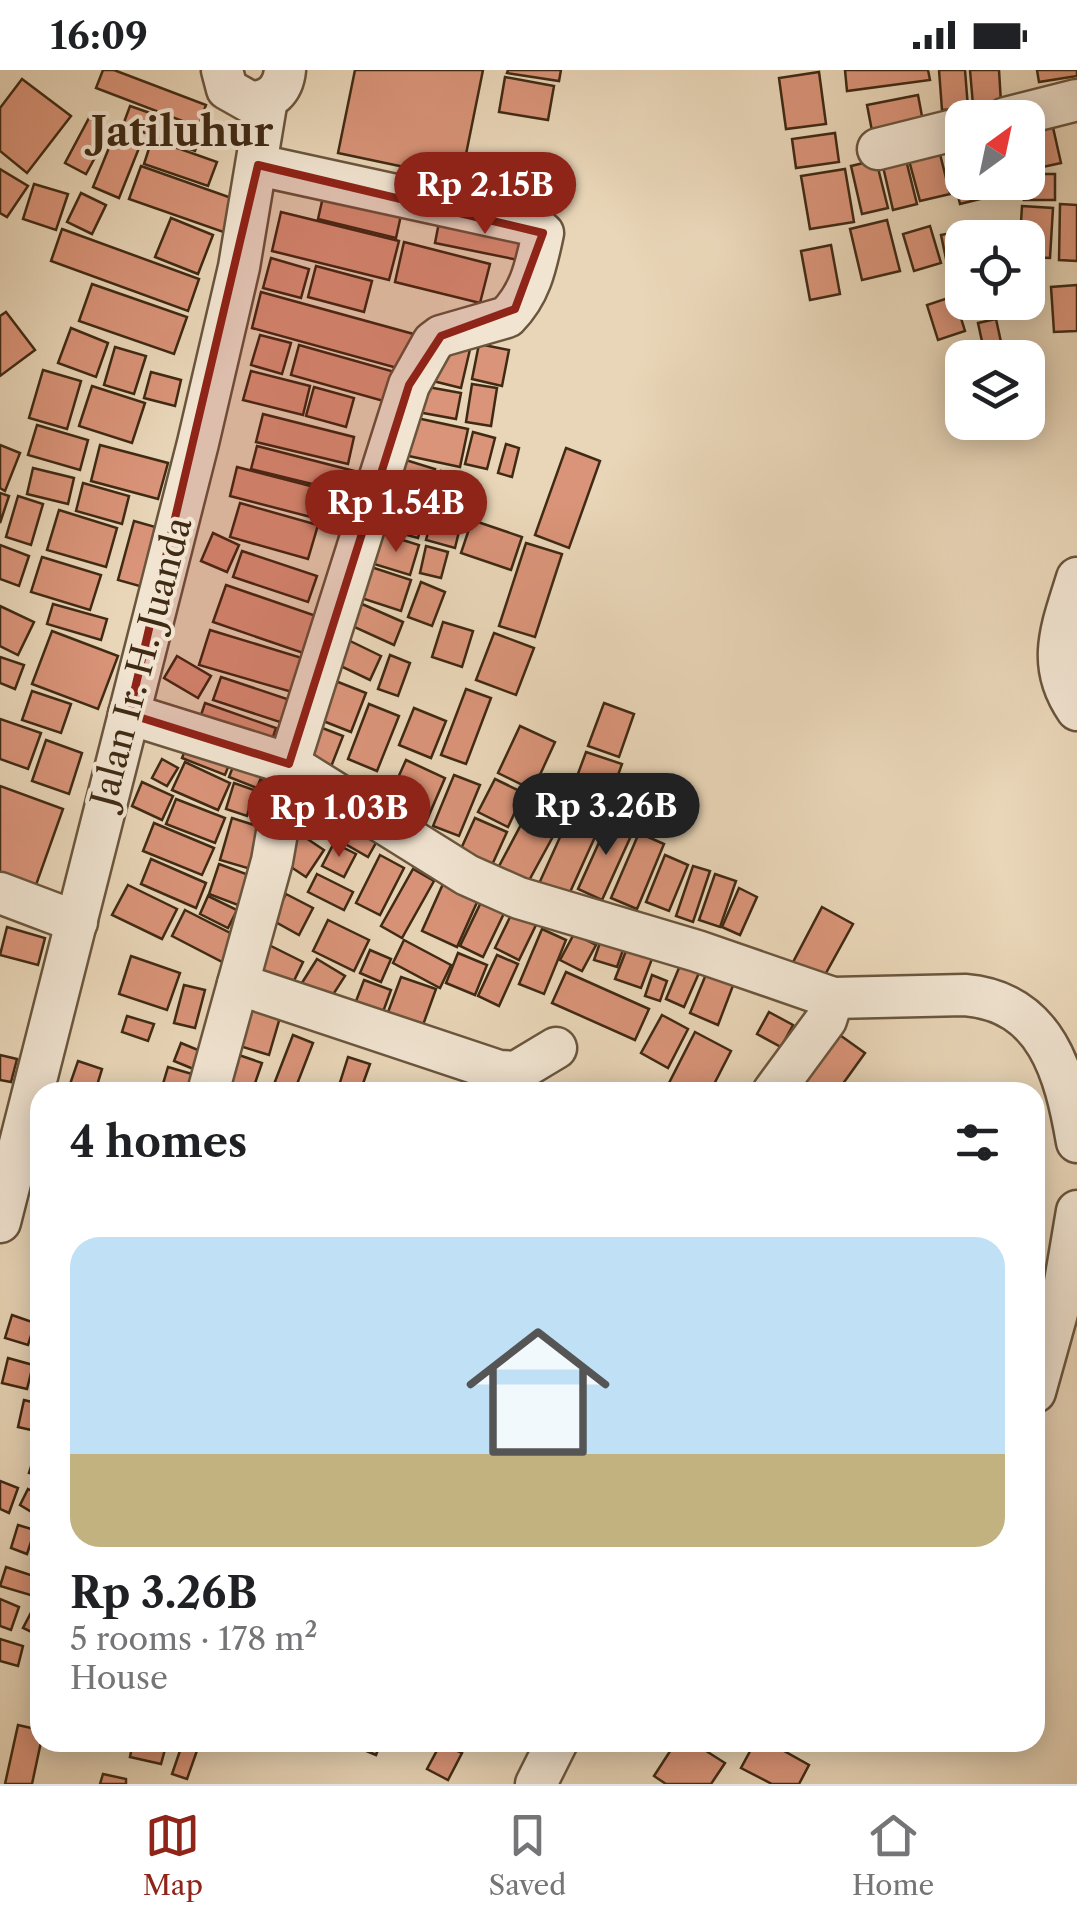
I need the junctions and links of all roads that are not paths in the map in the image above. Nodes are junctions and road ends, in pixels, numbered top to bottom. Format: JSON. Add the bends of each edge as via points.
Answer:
{"nodes":[{"id":1,"x":222,"y":70,"type":"edge"},
{"id":2,"x":276,"y":85,"type":"edge"},
{"id":3,"x":1077,"y":100,"type":"edge"},
{"id":4,"x":1045,"y":108,"type":"edge"},
{"id":5,"x":945,"y":132,"type":"edge"},
{"id":6,"x":878,"y":150,"type":"dead end"},
{"id":7,"x":258,"y":165,"type":"junction"},
{"id":8,"x":1077,"y":578,"type":"edge"},
{"id":9,"x":1077,"y":710,"type":"edge"},
{"id":10,"x":129,"y":714,"type":"junction"},
{"id":11,"x":288,"y":764,"type":"junction"},
{"id":12,"x":9,"y":897,"type":"edge"},
{"id":13,"x":78,"y":914,"type":"junction"},
{"id":14,"x":238,"y":984,"type":"junction"},
{"id":15,"x":833,"y":998,"type":"junction"},
{"id":16,"x":556,"y":1048,"type":"dead end"},
{"id":17,"x":45,"y":1082,"type":"edge"},
{"id":18,"x":211,"y":1082,"type":"edge"},
{"id":19,"x":780,"y":1082,"type":"edge"},
{"id":20,"x":30,"y":1131,"type":"edge"},
{"id":21,"x":1077,"y":1142,"type":"edge"},
{"id":22,"x":1077,"y":1211,"type":"edge"},
{"id":23,"x":0,"y":1222,"type":"edge"},
{"id":24,"x":1045,"y":1356,"type":"edge"},
{"id":25,"x":552,"y":1752,"type":"edge"},
{"id":26,"x":536,"y":1784,"type":"edge"}],
"edges":[{"from":1,"to":2,"type":"street","via":[[234,95],[250,102]]},
{"from":2,"to":7,"type":"street","name":"Jalan Ir. H. Juanda"},
{"from":3,"to":4,"type":"street"},
{"from":5,"to":6,"type":"street"},
{"from":7,"to":10,"type":"street","name":"Jalan Ir. H. Juanda","via":[[198,443]]},
{"from":7,"to":11,"type":"street","via":[[533,225],[542,233],[532,279],[515,309],[440,336],[410,385]]},
{"from":8,"to":9,"type":"street","via":[[1057,666]]},
{"from":10,"to":11,"type":"street"},
{"from":10,"to":13,"type":"street","name":"Jalan Ir. H. Juanda"},
{"from":11,"to":14,"type":"street","via":[[272,861]]},
{"from":11,"to":15,"type":"street","via":[[467,875],[519,898]]},
{"from":12,"to":13,"type":"street","via":[[43,897]]},
{"from":13,"to":17,"type":"street","name":"Jalan Ir. H. Juanda"},
{"from":14,"to":16,"type":"street","via":[[499,1071],[516,1072]]},
{"from":14,"to":18,"type":"street"},
{"from":15,"to":19,"type":"street","via":[[826,1020]]},
{"from":15,"to":21,"type":"street","via":[[966,995],[1009,1004],[1038,1029],[1069,1095]]},
{"from":20,"to":23,"type":"street","name":"Jalan Ir. H. Juanda"},
{"from":22,"to":24,"type":"street"},
{"from":25,"to":26,"type":"street"}]}
